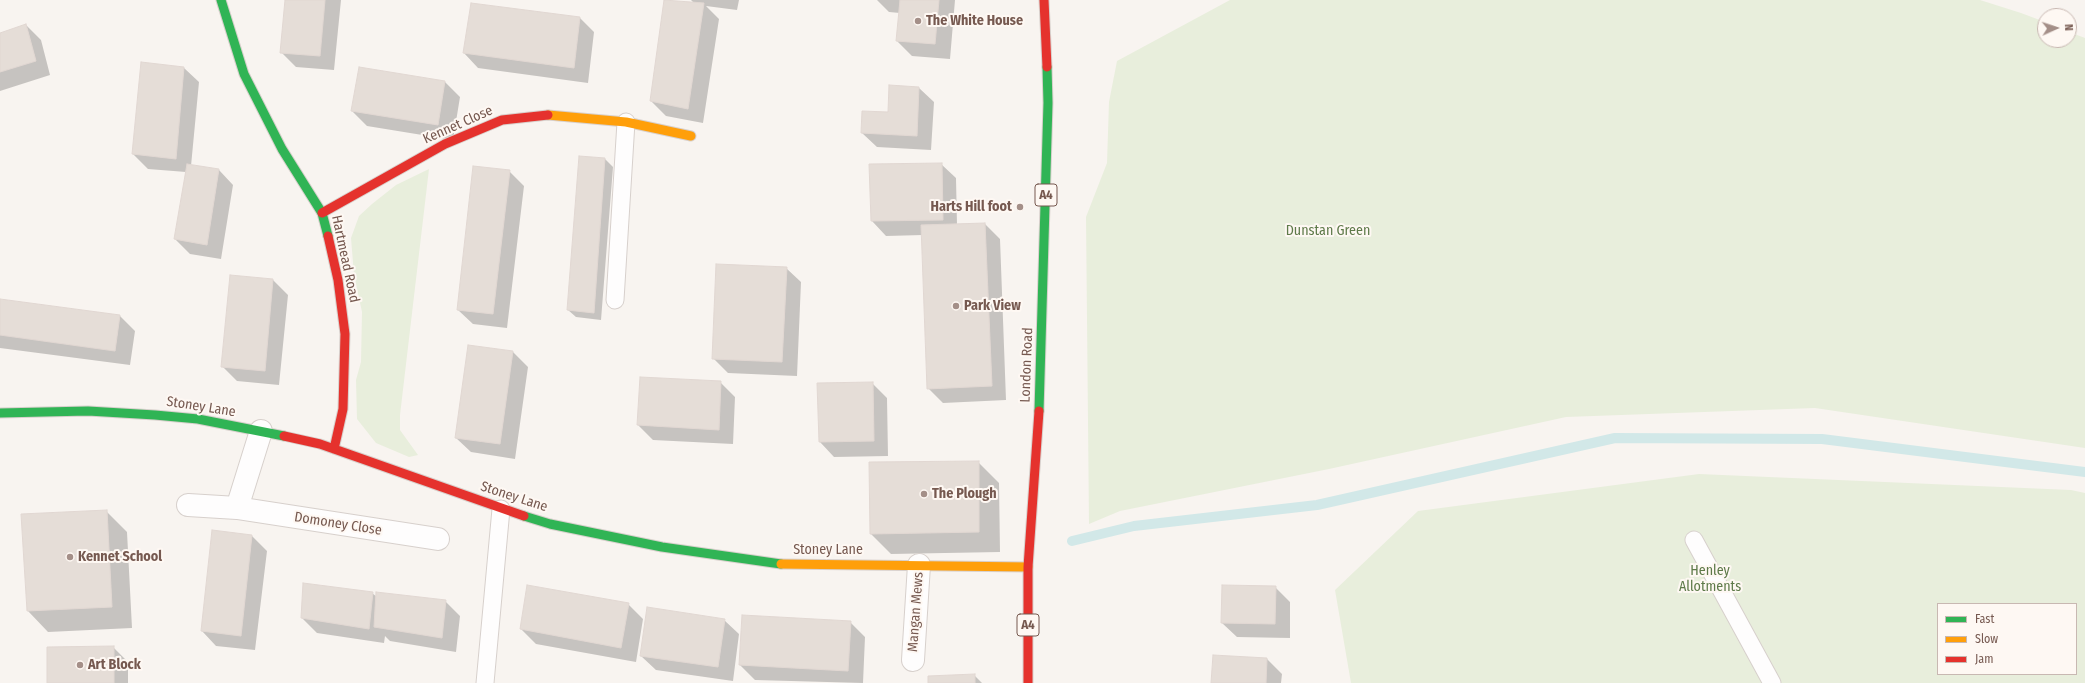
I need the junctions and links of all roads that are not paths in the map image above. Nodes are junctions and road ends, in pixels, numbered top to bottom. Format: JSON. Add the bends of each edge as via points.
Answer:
{"nodes":[{"id":1,"x":222,"y":0,"type":"edge"},
{"id":2,"x":1044,"y":0,"type":"edge"},
{"id":3,"x":626,"y":122,"type":"junction"},
{"id":4,"x":691,"y":136,"type":"dead end"},
{"id":5,"x":322,"y":214,"type":"junction"},
{"id":6,"x":615,"y":300,"type":"dead end"},
{"id":7,"x":0,"y":413,"type":"edge"},
{"id":8,"x":262,"y":431,"type":"junction"},
{"id":9,"x":334,"y":449,"type":"junction"},
{"id":10,"x":188,"y":505,"type":"dead end"},
{"id":11,"x":237,"y":508,"type":"junction"},
{"id":12,"x":501,"y":509,"type":"junction"},
{"id":13,"x":438,"y":539,"type":"dead end"},
{"id":14,"x":1694,"y":540,"type":"dead end"},
{"id":15,"x":919,"y":565,"type":"junction"},
{"id":16,"x":1028,"y":567,"type":"junction"},
{"id":17,"x":913,"y":660,"type":"dead end"},
{"id":18,"x":485,"y":683,"type":"edge"},
{"id":19,"x":1028,"y":683,"type":"edge"},
{"id":20,"x":1772,"y":683,"type":"edge"}],
"edges":[{"from":1,"to":5,"type":"street","name":"Hartmead Road","via":[[244,74],[282,149]]},
{"from":2,"to":16,"type":"street","name":"London Road","number":"A4","via":[[1048,103],[1041,389]]},
{"from":3,"to":4,"type":"street","name":"Kennet Close"},
{"from":3,"to":5,"type":"street","name":"Kennet Close","via":[[546,115],[502,120],[445,144]]},
{"from":3,"to":6,"type":"lane"},
{"from":5,"to":9,"type":"street","name":"Hartmead Road","via":[[338,280],[345,334],[343,409]]},
{"from":7,"to":8,"type":"street","name":"Stoney Lane","via":[[88,412],[155,415],[198,419]]},
{"from":8,"to":9,"type":"street","name":"Stoney Lane"},
{"from":8,"to":11,"type":"street"},
{"from":9,"to":12,"type":"street","name":"Stoney Lane"},
{"from":10,"to":11,"type":"street","name":"Domoney Close"},
{"from":11,"to":13,"type":"street","name":"Domoney Close"},
{"from":12,"to":15,"type":"street","name":"Stoney Lane","via":[[550,524],[662,547],[784,564]]},
{"from":12,"to":18,"type":"lane"},
{"from":14,"to":20,"type":"lane"},
{"from":15,"to":16,"type":"street","name":"Stoney Lane"},
{"from":15,"to":17,"type":"street","name":"Mangan Mews"},
{"from":16,"to":19,"type":"street","name":"London Road","number":"A4"}]}
